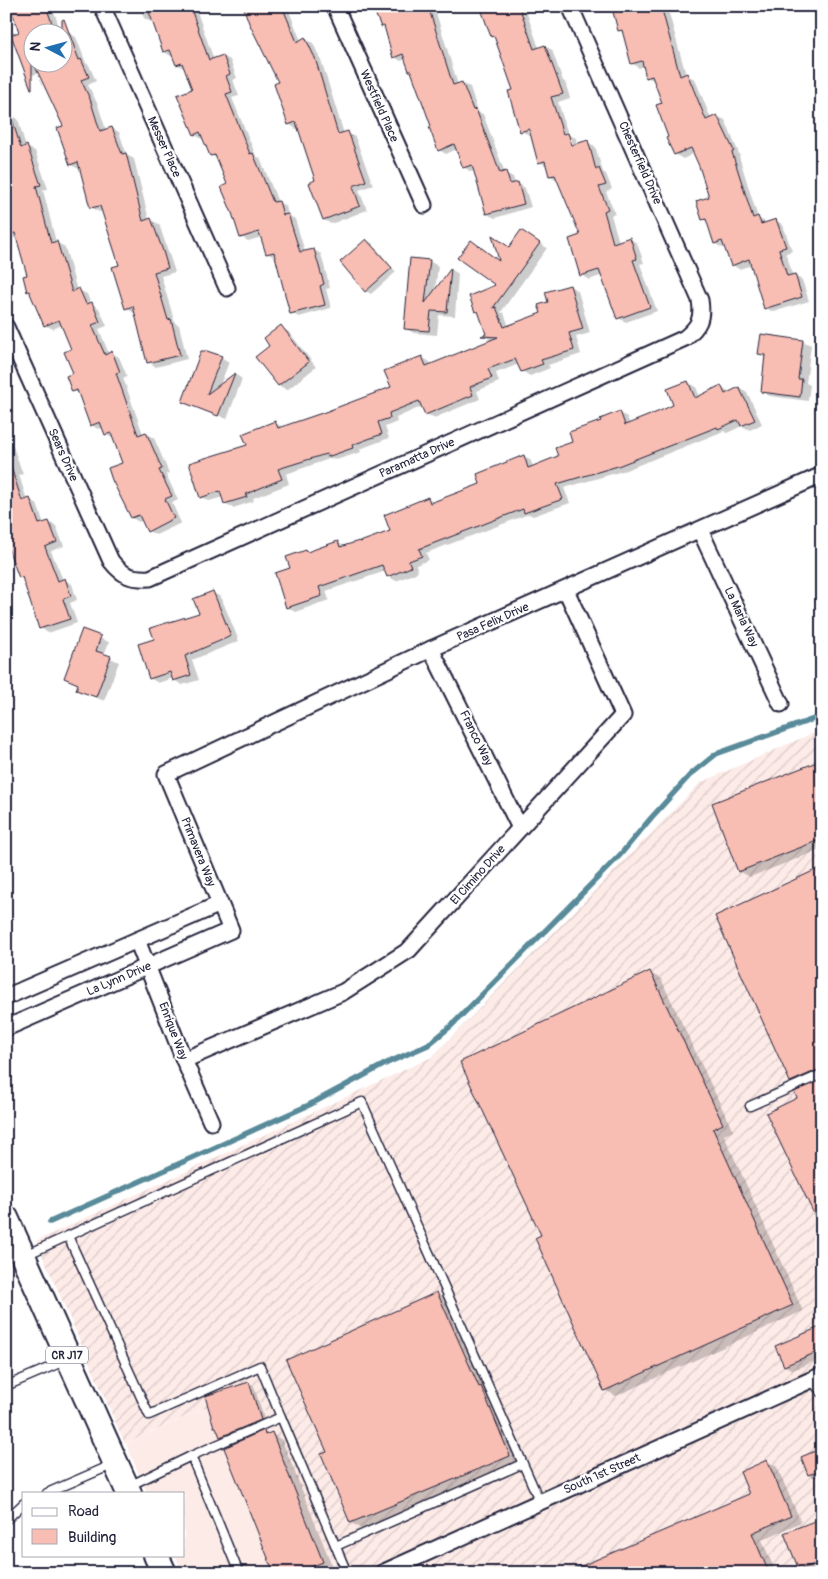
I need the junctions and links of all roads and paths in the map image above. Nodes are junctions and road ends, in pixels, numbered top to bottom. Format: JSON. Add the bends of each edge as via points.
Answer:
{"nodes":[{"id":1,"x":102,"y":6,"type":"edge"},
{"id":2,"x":335,"y":6,"type":"edge"},
{"id":3,"x":570,"y":6,"type":"edge"},
{"id":4,"x":424,"y":205,"type":"dead end"},
{"id":5,"x":227,"y":288,"type":"dead end"},
{"id":6,"x":700,"y":322,"type":"joint"},
{"id":7,"x":6,"y":327,"type":"edge"},
{"id":8,"x":822,"y":475,"type":"edge"},
{"id":9,"x":700,"y":530,"type":"junction"},
{"id":10,"x":128,"y":576,"type":"joint"},
{"id":11,"x":566,"y":590,"type":"junction"},
{"id":12,"x":432,"y":649,"type":"junction"},
{"id":13,"x":781,"y":704,"type":"dead end"},
{"id":14,"x":166,"y":774,"type":"joint"},
{"id":15,"x":520,"y":828,"type":"junction"},
{"id":16,"x":220,"y":904,"type":"junction"},
{"id":17,"x":231,"y":930,"type":"joint"},
{"id":18,"x":136,"y":940,"type":"junction"},
{"id":19,"x":148,"y":966,"type":"junction"},
{"id":20,"x":6,"y":997,"type":"edge"},
{"id":21,"x":6,"y":1028,"type":"edge"},
{"id":22,"x":184,"y":1060,"type":"junction"},
{"id":23,"x":822,"y":1074,"type":"edge"},
{"id":24,"x":750,"y":1106,"type":"dead end"},
{"id":25,"x":211,"y":1122,"type":"dead end"},
{"id":26,"x":6,"y":1218,"type":"edge"},
{"id":27,"x":68,"y":1236,"type":"junction"},
{"id":28,"x":23,"y":1256,"type":"junction"},
{"id":29,"x":69,"y":1359,"type":"junction"},
{"id":30,"x":816,"y":1377,"type":"edge"},
{"id":31,"x":6,"y":1386,"type":"edge"},
{"id":32,"x":822,"y":1392,"type":"edge"},
{"id":33,"x":282,"y":1417,"type":"junction"},
{"id":34,"x":191,"y":1456,"type":"junction"},
{"id":35,"x":115,"y":1463,"type":"junction"},
{"id":36,"x":522,"y":1464,"type":"junction"},
{"id":37,"x":127,"y":1490,"type":"edge"},
{"id":38,"x":49,"y":1492,"type":"edge"},
{"id":39,"x":540,"y":1502,"type":"junction"},
{"id":40,"x":22,"y":1505,"type":"edge"},
{"id":41,"x":6,"y":1520,"type":"edge"},
{"id":42,"x":336,"y":1546,"type":"junction"},
{"id":43,"x":156,"y":1556,"type":"edge"},
{"id":44,"x":164,"y":1573,"type":"edge"},
{"id":45,"x":239,"y":1573,"type":"edge"},
{"id":46,"x":347,"y":1573,"type":"edge"},
{"id":47,"x":382,"y":1573,"type":"edge"}],
"edges":[{"from":1,"to":5,"type":"street","name":"Messer Place"},
{"from":2,"to":4,"type":"street","name":"Westfield Place"},
{"from":3,"to":6,"type":"street","name":"Chesterfield Drive","via":[[700,300]]},
{"from":6,"to":10,"type":"street","name":"Paramatta Drive","via":[[685,338],[150,578]]},
{"from":7,"to":10,"type":"street","name":"Sears Drive","via":[[110,562]]},
{"from":8,"to":9,"type":"street","name":"Pasa Felix Drive"},
{"from":9,"to":11,"type":"street","name":"Pasa Felix Drive"},
{"from":9,"to":13,"type":"street","name":"La Maria Way"},
{"from":11,"to":12,"type":"street","name":"Pasa Felix Drive"},
{"from":11,"to":15,"type":"street","name":"El Cimino Drive","via":[[623,715]]},
{"from":12,"to":14,"type":"street","name":"Pasa Felix Drive"},
{"from":12,"to":15,"type":"street","name":"Franco Way"},
{"from":14,"to":16,"type":"street","name":"Primavera Way"},
{"from":15,"to":22,"type":"street","name":"El Cimino Drive","via":[[409,950],[343,992]]},
{"from":16,"to":17,"type":"street","name":"Primavera Way"},
{"from":16,"to":18,"type":"street"},
{"from":17,"to":19,"type":"street","name":"La Lynn Drive"},
{"from":18,"to":19,"type":"street","name":"Enrique Way"},
{"from":18,"to":20,"type":"street"},
{"from":19,"to":21,"type":"street","name":"La Lynn Drive"},
{"from":19,"to":22,"type":"street","name":"Enrique Way"},
{"from":22,"to":25,"type":"street","name":"Enrique Way"},
{"from":23,"to":24,"type":"lane"},
{"from":26,"to":28,"type":"main road","number":"CR J17"},
{"from":27,"to":28,"type":"lane"},
{"from":27,"to":33,"type":"lane","via":[[149,1415],[260,1366]]},
{"from":27,"to":36,"type":"lane","via":[[362,1102]]},
{"from":28,"to":29,"type":"main road","number":"CR J17"},
{"from":29,"to":31,"type":"lane"},
{"from":29,"to":35,"type":"main road","number":"CR J17"},
{"from":30,"to":32,"type":"lane"},
{"from":30,"to":39,"type":"street","name":"South 1st Street"},
{"from":33,"to":34,"type":"lane"},
{"from":33,"to":42,"type":"lane"},
{"from":34,"to":37,"type":"lane"},
{"from":34,"to":45,"type":"lane"},
{"from":35,"to":37,"type":"main road","number":"CR J17"},
{"from":35,"to":38,"type":"lane"},
{"from":36,"to":39,"type":"lane"},
{"from":36,"to":42,"type":"lane"},
{"from":39,"to":47,"type":"street","name":"South 1st Street"},
{"from":40,"to":41,"type":"lane"},
{"from":42,"to":46,"type":"lane"},
{"from":43,"to":44,"type":"main road"}]}
